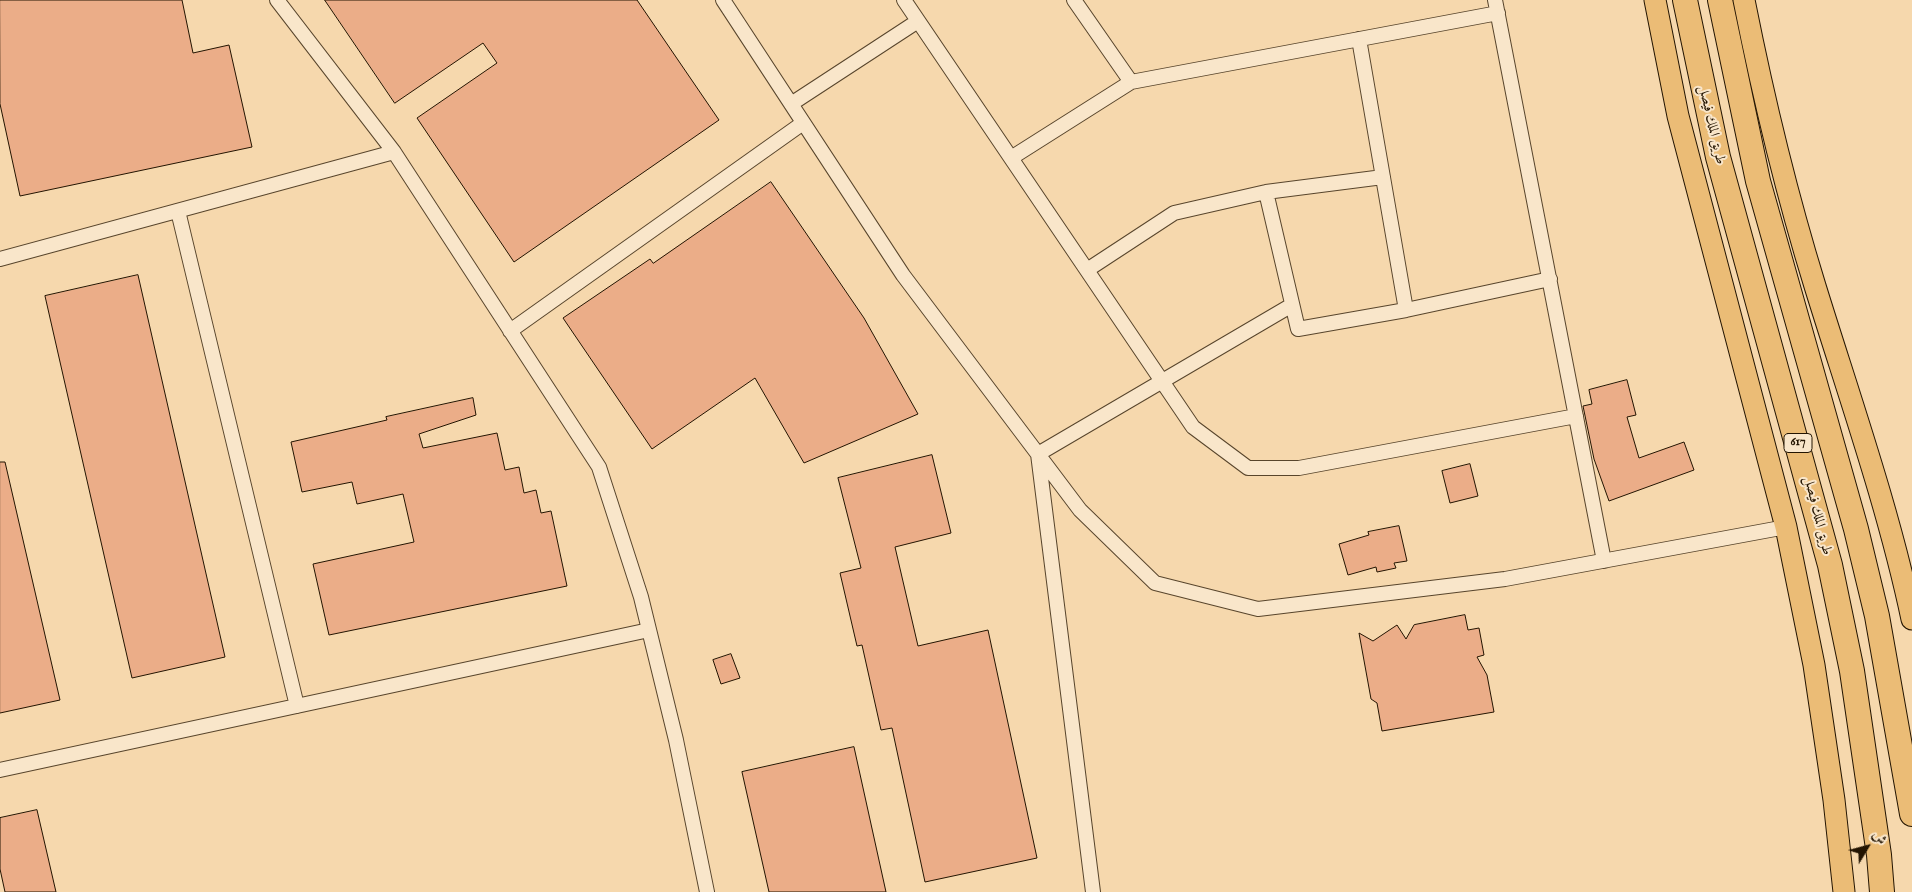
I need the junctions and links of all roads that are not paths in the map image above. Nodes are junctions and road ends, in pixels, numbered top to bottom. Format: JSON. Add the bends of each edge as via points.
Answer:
{"nodes":[{"id":1,"x":277,"y":0,"type":"edge"},
{"id":2,"x":723,"y":0,"type":"edge"},
{"id":3,"x":904,"y":0,"type":"edge"},
{"id":4,"x":1074,"y":0,"type":"edge"},
{"id":5,"x":1655,"y":0,"type":"edge"},
{"id":6,"x":1685,"y":0,"type":"edge"},
{"id":7,"x":1720,"y":0,"type":"edge"},
{"id":8,"x":1744,"y":0,"type":"edge"},
{"id":9,"x":1497,"y":6,"type":"edge"},
{"id":10,"x":918,"y":21,"type":"junction"},
{"id":11,"x":1359,"y":39,"type":"junction"},
{"id":12,"x":1131,"y":82,"type":"junction"},
{"id":13,"x":790,"y":104,"type":"junction"},
{"id":14,"x":803,"y":123,"type":"junction"},
{"id":15,"x":394,"y":152,"type":"junction"},
{"id":16,"x":1011,"y":158,"type":"junction"},
{"id":17,"x":1383,"y":177,"type":"junction"},
{"id":18,"x":1266,"y":192,"type":"junction"},
{"id":19,"x":178,"y":210,"type":"junction"},
{"id":20,"x":0,"y":259,"type":"edge"},
{"id":21,"x":1087,"y":270,"type":"junction"},
{"id":22,"x":1550,"y":280,"type":"junction"},
{"id":23,"x":1292,"y":305,"type":"junction"},
{"id":24,"x":1406,"y":310,"type":"junction"},
{"id":25,"x":510,"y":331,"type":"junction"},
{"id":26,"x":1162,"y":381,"type":"junction"},
{"id":27,"x":1576,"y":416,"type":"junction"},
{"id":28,"x":1038,"y":454,"type":"junction"},
{"id":29,"x":1786,"y":527,"type":"junction"},
{"id":30,"x":1604,"y":561,"type":"junction"},
{"id":31,"x":1912,"y":619,"type":"edge"},
{"id":32,"x":649,"y":630,"type":"junction"},
{"id":33,"x":297,"y":706,"type":"junction"},
{"id":34,"x":0,"y":770,"type":"edge"},
{"id":35,"x":1912,"y":814,"type":"edge"},
{"id":36,"x":707,"y":892,"type":"edge"},
{"id":37,"x":1092,"y":892,"type":"edge"},
{"id":38,"x":1844,"y":892,"type":"edge"},
{"id":39,"x":1880,"y":892,"type":"edge"}],
"edges":[{"from":1,"to":15,"type":"street"},
{"from":2,"to":13,"type":"street"},
{"from":3,"to":10,"type":"street"},
{"from":4,"to":12,"type":"street"},
{"from":5,"to":29,"type":"main road","via":[[1676,110]]},
{"from":6,"to":39,"type":"highway","name":"طريق الملك فيصل","number":"617","via":[[1720,166],[1830,566],[1852,671],[1879,855]]},
{"from":7,"to":35,"type":"highway","number":"617","via":[[1758,181],[1856,529],[1877,616]]},
{"from":8,"to":31,"type":"main road","via":[[1763,97],[1814,283],[1875,476]]},
{"from":9,"to":11,"type":"street"},
{"from":9,"to":22,"type":"street"},
{"from":10,"to":13,"type":"street"},
{"from":10,"to":16,"type":"street"},
{"from":11,"to":12,"type":"street"},
{"from":11,"to":17,"type":"street"},
{"from":12,"to":16,"type":"street"},
{"from":13,"to":14,"type":"street"},
{"from":14,"to":25,"type":"street"},
{"from":14,"to":28,"type":"street","via":[[903,275]]},
{"from":15,"to":19,"type":"street"},
{"from":15,"to":25,"type":"street"},
{"from":16,"to":21,"type":"street"},
{"from":17,"to":18,"type":"street"},
{"from":17,"to":24,"type":"street"},
{"from":18,"to":21,"type":"street","via":[[1174,213]]},
{"from":18,"to":23,"type":"street"},
{"from":19,"to":20,"type":"street"},
{"from":19,"to":33,"type":"street"},
{"from":21,"to":26,"type":"street"},
{"from":22,"to":24,"type":"street"},
{"from":22,"to":27,"type":"street"},
{"from":23,"to":24,"type":"street","via":[[1298,330]]},
{"from":23,"to":26,"type":"street"},
{"from":25,"to":32,"type":"street","via":[[598,466]]},
{"from":26,"to":27,"type":"street","via":[[1193,427],[1248,468],[1298,468]]},
{"from":26,"to":28,"type":"street"},
{"from":27,"to":30,"type":"street"},
{"from":28,"to":30,"type":"street","via":[[1080,510],[1155,583],[1258,609],[1505,579]]},
{"from":28,"to":37,"type":"street"},
{"from":29,"to":30,"type":"street"},
{"from":29,"to":38,"type":"main road","via":[[1814,666]]},
{"from":32,"to":33,"type":"street"},
{"from":32,"to":36,"type":"street","via":[[676,740]]},
{"from":33,"to":34,"type":"street"}]}
